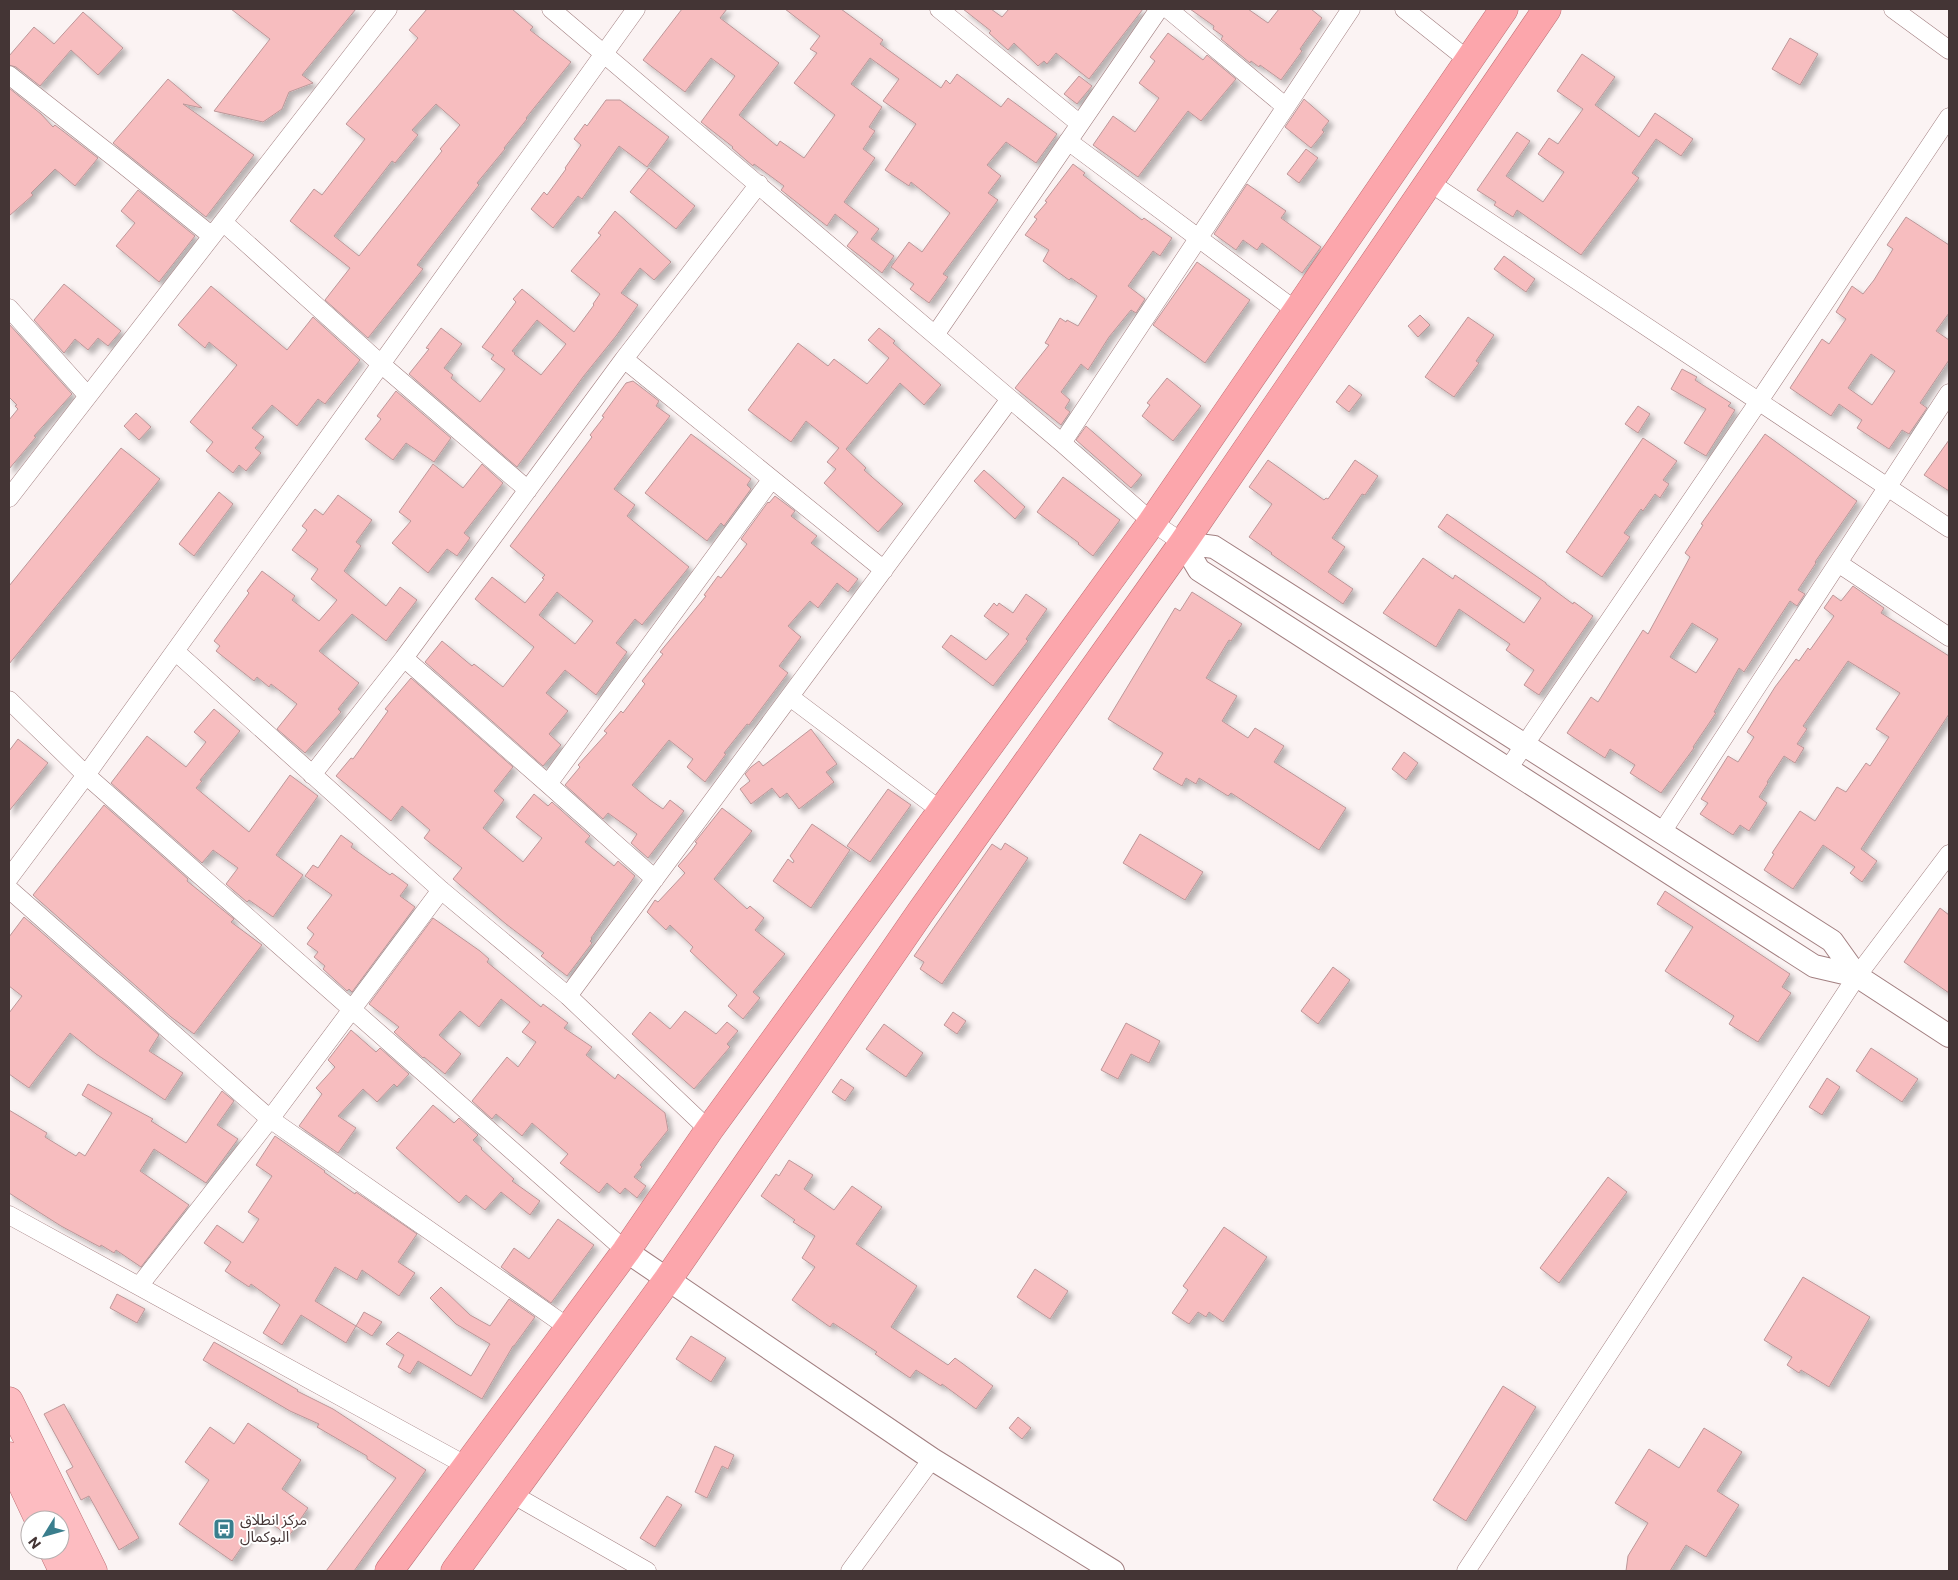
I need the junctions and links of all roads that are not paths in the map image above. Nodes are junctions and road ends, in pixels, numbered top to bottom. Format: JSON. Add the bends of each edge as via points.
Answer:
{"nodes":[{"id":1,"x":388,"y":9,"type":"edge"},
{"id":2,"x":552,"y":9,"type":"edge"},
{"id":3,"x":636,"y":9,"type":"edge"},
{"id":4,"x":939,"y":9,"type":"edge"},
{"id":5,"x":1159,"y":9,"type":"edge"},
{"id":6,"x":1168,"y":9,"type":"edge"},
{"id":7,"x":1351,"y":9,"type":"edge"},
{"id":8,"x":1404,"y":9,"type":"edge"},
{"id":9,"x":1504,"y":9,"type":"edge"},
{"id":10,"x":1547,"y":9,"type":"edge"},
{"id":11,"x":1901,"y":11,"type":"edge"},
{"id":12,"x":1949,"y":50,"type":"edge"},
{"id":13,"x":605,"y":52,"type":"junction"},
{"id":14,"x":1468,"y":60,"type":"junction"},
{"id":15,"x":9,"y":76,"type":"edge"},
{"id":16,"x":1286,"y":107,"type":"junction"},
{"id":17,"x":1949,"y":117,"type":"edge"},
{"id":18,"x":1080,"y":124,"type":"junction"},
{"id":19,"x":1944,"y":137,"type":"edge"},
{"id":20,"x":1068,"y":141,"type":"junction"},
{"id":21,"x":1429,"y":182,"type":"junction"},
{"id":22,"x":759,"y":184,"type":"junction"},
{"id":23,"x":223,"y":222,"type":"junction"},
{"id":24,"x":212,"y":236,"type":"junction"},
{"id":25,"x":1198,"y":238,"type":"junction"},
{"id":26,"x":9,"y":308,"type":"edge"},
{"id":27,"x":1295,"y":310,"type":"junction"},
{"id":28,"x":935,"y":334,"type":"junction"},
{"id":29,"x":624,"y":359,"type":"junction"},
{"id":30,"x":381,"y":364,"type":"junction"},
{"id":31,"x":1949,"y":393,"type":"edge"},
{"id":32,"x":88,"y":396,"type":"junction"},
{"id":33,"x":1010,"y":399,"type":"junction"},
{"id":34,"x":1759,"y":401,"type":"junction"},
{"id":35,"x":1062,"y":443,"type":"junction"},
{"id":36,"x":771,"y":480,"type":"junction"},
{"id":37,"x":1887,"y":486,"type":"junction"},
{"id":38,"x":528,"y":490,"type":"junction"},
{"id":39,"x":9,"y":498,"type":"edge"},
{"id":40,"x":1152,"y":522,"type":"junction"},
{"id":41,"x":1949,"y":528,"type":"edge"},
{"id":42,"x":1183,"y":542,"type":"junction"},
{"id":43,"x":1838,"y":563,"type":"junction"},
{"id":44,"x":884,"y":570,"type":"junction"},
{"id":45,"x":1949,"y":637,"type":"edge"},
{"id":46,"x":175,"y":651,"type":"junction"},
{"id":47,"x":404,"y":658,"type":"junction"},
{"id":48,"x":790,"y":697,"type":"junction"},
{"id":49,"x":9,"y":700,"type":"edge"},
{"id":50,"x":1524,"y":745,"type":"junction"},
{"id":51,"x":1508,"y":769,"type":"junction"},
{"id":52,"x":86,"y":775,"type":"junction"},
{"id":53,"x":312,"y":775,"type":"junction"},
{"id":54,"x":548,"y":784,"type":"junction"},
{"id":55,"x":940,"y":810,"type":"junction"},
{"id":56,"x":1662,"y":832,"type":"junction"},
{"id":57,"x":1947,"y":860,"type":"edge"},
{"id":58,"x":9,"y":878,"type":"edge"},
{"id":59,"x":655,"y":879,"type":"junction"},
{"id":60,"x":9,"y":889,"type":"edge"},
{"id":61,"x":441,"y":890,"type":"junction"},
{"id":62,"x":1857,"y":976,"type":"junction"},
{"id":63,"x":568,"y":996,"type":"junction"},
{"id":64,"x":352,"y":1008,"type":"junction"},
{"id":65,"x":1949,"y":1036,"type":"edge"},
{"id":66,"x":270,"y":1119,"type":"junction"},
{"id":67,"x":709,"y":1130,"type":"junction"},
{"id":68,"x":9,"y":1215,"type":"edge"},
{"id":69,"x":626,"y":1251,"type":"junction"},
{"id":70,"x":668,"y":1279,"type":"junction"},
{"id":71,"x":139,"y":1286,"type":"junction"},
{"id":72,"x":569,"y":1328,"type":"junction"},
{"id":73,"x":9,"y":1401,"type":"edge"},
{"id":74,"x":9,"y":1456,"type":"edge"},
{"id":75,"x":932,"y":1459,"type":"junction"},
{"id":76,"x":467,"y":1466,"type":"junction"},
{"id":77,"x":512,"y":1494,"type":"junction"},
{"id":78,"x":34,"y":1510,"type":"edge"},
{"id":79,"x":93,"y":1571,"type":"edge"},
{"id":80,"x":389,"y":1571,"type":"edge"},
{"id":81,"x":456,"y":1571,"type":"edge"},
{"id":82,"x":647,"y":1571,"type":"edge"},
{"id":83,"x":850,"y":1571,"type":"edge"},
{"id":84,"x":1113,"y":1571,"type":"edge"},
{"id":85,"x":1466,"y":1571,"type":"edge"}],
"edges":[{"from":1,"to":23,"type":"street"},
{"from":2,"to":13,"type":"street"},
{"from":3,"to":13,"type":"street"},
{"from":4,"to":18,"type":"street"},
{"from":5,"to":18,"type":"street"},
{"from":6,"to":16,"type":"street"},
{"from":7,"to":16,"type":"street"},
{"from":8,"to":14,"type":"street"},
{"from":9,"to":14,"type":"highway"},
{"from":10,"to":21,"type":"highway"},
{"from":11,"to":12,"type":"street"},
{"from":13,"to":22,"type":"street"},
{"from":13,"to":30,"type":"street"},
{"from":14,"to":27,"type":"highway"},
{"from":15,"to":24,"type":"street"},
{"from":16,"to":25,"type":"street"},
{"from":17,"to":19,"type":"street"},
{"from":18,"to":20,"type":"street"},
{"from":19,"to":34,"type":"street"},
{"from":20,"to":25,"type":"street"},
{"from":20,"to":28,"type":"street"},
{"from":21,"to":34,"type":"street"},
{"from":21,"to":42,"type":"highway"},
{"from":22,"to":28,"type":"street"},
{"from":22,"to":29,"type":"street"},
{"from":23,"to":24,"type":"street"},
{"from":23,"to":30,"type":"street"},
{"from":24,"to":32,"type":"street"},
{"from":25,"to":27,"type":"street"},
{"from":25,"to":35,"type":"street"},
{"from":26,"to":32,"type":"street"},
{"from":27,"to":40,"type":"highway"},
{"from":28,"to":33,"type":"street"},
{"from":29,"to":36,"type":"street"},
{"from":29,"to":38,"type":"street"},
{"from":30,"to":38,"type":"street"},
{"from":30,"to":46,"type":"street"},
{"from":31,"to":37,"type":"street"},
{"from":32,"to":39,"type":"street"},
{"from":33,"to":35,"type":"street"},
{"from":33,"to":44,"type":"street"},
{"from":34,"to":37,"type":"street"},
{"from":34,"to":50,"type":"street"},
{"from":35,"to":40,"type":"street"},
{"from":36,"to":44,"type":"street"},
{"from":36,"to":54,"type":"street"},
{"from":37,"to":41,"type":"street"},
{"from":37,"to":43,"type":"street"},
{"from":38,"to":47,"type":"street"},
{"from":40,"to":42,"type":"street"},
{"from":40,"to":55,"type":"highway"},
{"from":42,"to":50,"type":"street","via":[[1214,547]]},
{"from":42,"to":51,"type":"street","via":[[1199,570]]},
{"from":42,"to":70,"type":"highway","via":[[920,912]]},
{"from":43,"to":45,"type":"street"},
{"from":43,"to":56,"type":"street"},
{"from":44,"to":48,"type":"street"},
{"from":46,"to":52,"type":"street"},
{"from":46,"to":53,"type":"street"},
{"from":47,"to":53,"type":"street"},
{"from":47,"to":54,"type":"street"},
{"from":48,"to":55,"type":"street"},
{"from":48,"to":59,"type":"street"},
{"from":49,"to":52,"type":"street"},
{"from":50,"to":51,"type":"street"},
{"from":50,"to":56,"type":"street"},
{"from":51,"to":62,"type":"street","via":[[1814,966]]},
{"from":52,"to":58,"type":"street"},
{"from":52,"to":64,"type":"street"},
{"from":53,"to":61,"type":"street"},
{"from":54,"to":59,"type":"street"},
{"from":55,"to":67,"type":"highway"},
{"from":56,"to":62,"type":"street","via":[[1832,941]]},
{"from":57,"to":62,"type":"street"},
{"from":59,"to":63,"type":"street"},
{"from":60,"to":66,"type":"street"},
{"from":61,"to":63,"type":"street"},
{"from":61,"to":64,"type":"street"},
{"from":62,"to":65,"type":"street"},
{"from":62,"to":85,"type":"street"},
{"from":63,"to":67,"type":"street"},
{"from":64,"to":66,"type":"street"},
{"from":64,"to":69,"type":"street"},
{"from":66,"to":71,"type":"street"},
{"from":66,"to":72,"type":"street"},
{"from":67,"to":69,"type":"highway"},
{"from":68,"to":71,"type":"street"},
{"from":69,"to":70,"type":"street"},
{"from":69,"to":72,"type":"highway"},
{"from":70,"to":75,"type":"street"},
{"from":70,"to":77,"type":"highway"},
{"from":71,"to":76,"type":"street"},
{"from":72,"to":76,"type":"highway"},
{"from":73,"to":79,"type":"main road"},
{"from":74,"to":78,"type":"main road"},
{"from":75,"to":83,"type":"street"},
{"from":75,"to":84,"type":"street"},
{"from":76,"to":80,"type":"highway"},
{"from":77,"to":81,"type":"highway"},
{"from":77,"to":82,"type":"street"}]}
